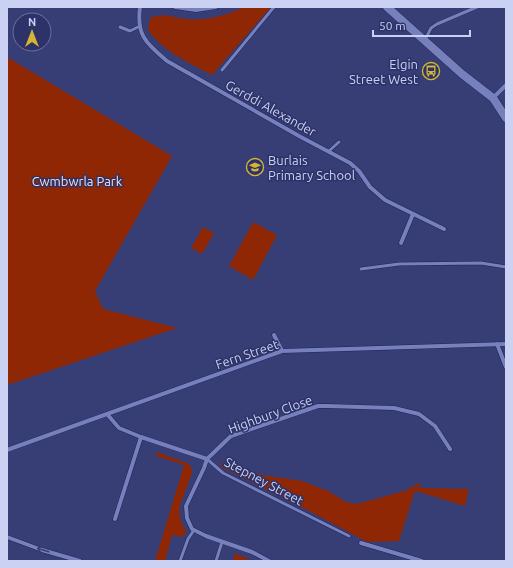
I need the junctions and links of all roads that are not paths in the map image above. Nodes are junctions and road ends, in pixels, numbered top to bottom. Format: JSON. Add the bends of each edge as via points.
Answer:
{"nodes":[{"id":1,"x":140,"y":7,"type":"edge"},
{"id":2,"x":175,"y":7,"type":"edge"},
{"id":3,"x":216,"y":7,"type":"edge"},
{"id":4,"x":274,"y":7,"type":"edge"},
{"id":5,"x":387,"y":7,"type":"edge"},
{"id":6,"x":477,"y":7,"type":"edge"},
{"id":7,"x":140,"y":26,"type":"junction"},
{"id":8,"x":120,"y":27,"type":"dead end"},
{"id":9,"x":425,"y":40,"type":"junction"},
{"id":10,"x":222,"y":70,"type":"dead end"},
{"id":11,"x":506,"y":85,"type":"edge"},
{"id":12,"x":493,"y":98,"type":"junction"},
{"id":13,"x":506,"y":118,"type":"edge"},
{"id":14,"x":339,"y":142,"type":"dead end"},
{"id":15,"x":330,"y":151,"type":"junction"},
{"id":16,"x":413,"y":214,"type":"junction"},
{"id":17,"x":444,"y":229,"type":"dead end"},
{"id":18,"x":401,"y":243,"type":"dead end"},
{"id":19,"x":506,"y":267,"type":"edge"},
{"id":20,"x":362,"y":269,"type":"dead end"},
{"id":21,"x":274,"y":335,"type":"dead end"},
{"id":22,"x":497,"y":344,"type":"junction"},
{"id":23,"x":506,"y":344,"type":"edge"},
{"id":24,"x":282,"y":351,"type":"junction"},
{"id":25,"x":506,"y":367,"type":"edge"},
{"id":26,"x":107,"y":414,"type":"junction"},
{"id":27,"x":141,"y":437,"type":"junction"},
{"id":28,"x":450,"y":449,"type":"dead end"},
{"id":29,"x":7,"y":450,"type":"edge"},
{"id":30,"x":207,"y":459,"type":"junction"},
{"id":31,"x":115,"y":518,"type":"dead end"},
{"id":32,"x":194,"y":530,"type":"junction"},
{"id":33,"x":349,"y":536,"type":"dead end"},
{"id":34,"x":7,"y":537,"type":"edge"},
{"id":35,"x":222,"y":542,"type":"junction"},
{"id":36,"x":361,"y":542,"type":"dead end"},
{"id":37,"x":80,"y":561,"type":"edge"},
{"id":38,"x":180,"y":561,"type":"edge"},
{"id":39,"x":216,"y":561,"type":"edge"},
{"id":40,"x":269,"y":561,"type":"edge"},
{"id":41,"x":422,"y":561,"type":"edge"}],
"edges":[{"from":1,"to":7,"type":"street","name":"Gerddi Alexander"},
{"from":2,"to":3,"type":"street","via":[[196,10]]},
{"from":4,"to":10,"type":"lane"},
{"from":5,"to":9,"type":"street"},
{"from":6,"to":9,"type":"lane","via":[[437,24],[431,28]]},
{"from":7,"to":8,"type":"lane","via":[[130,31]]},
{"from":7,"to":15,"type":"street","name":"Gerddi Alexander","via":[[141,33],[150,47],[167,62]]},
{"from":9,"to":12,"type":"street"},
{"from":11,"to":12,"type":"street"},
{"from":12,"to":13,"type":"street"},
{"from":14,"to":15,"type":"lane"},
{"from":15,"to":16,"type":"street","name":"Gerddi Alexander","via":[[359,171],[370,187],[385,200]]},
{"from":16,"to":17,"type":"street","name":"Gerddi Alexander"},
{"from":16,"to":18,"type":"street"},
{"from":19,"to":20,"type":"lane","via":[[481,263],[399,264]]},
{"from":21,"to":24,"type":"street"},
{"from":22,"to":23,"type":"street","name":"Fern Street"},
{"from":22,"to":24,"type":"street","name":"Fern Street"},
{"from":22,"to":25,"type":"street"},
{"from":24,"to":26,"type":"street","name":"Fern Street"},
{"from":26,"to":27,"type":"street","name":"Stepney Street","via":[[119,428]]},
{"from":26,"to":29,"type":"street","name":"Fern Street"},
{"from":27,"to":30,"type":"street","name":"Stepney Street"},
{"from":27,"to":31,"type":"street"},
{"from":28,"to":30,"type":"street","name":"Highbury Close","via":[[435,426],[419,414],[394,408],[318,406],[232,436]]},
{"from":30,"to":32,"type":"street","via":[[186,506],[187,518]]},
{"from":30,"to":33,"type":"lane","name":"Stepney Street","via":[[223,473]]},
{"from":32,"to":35,"type":"street"},
{"from":32,"to":38,"type":"lane"},
{"from":37,"to":34,"type":"street","one_way":true},
{"from":35,"to":39,"type":"lane"},
{"from":35,"to":40,"type":"street"},
{"from":36,"to":41,"type":"street"}]}
